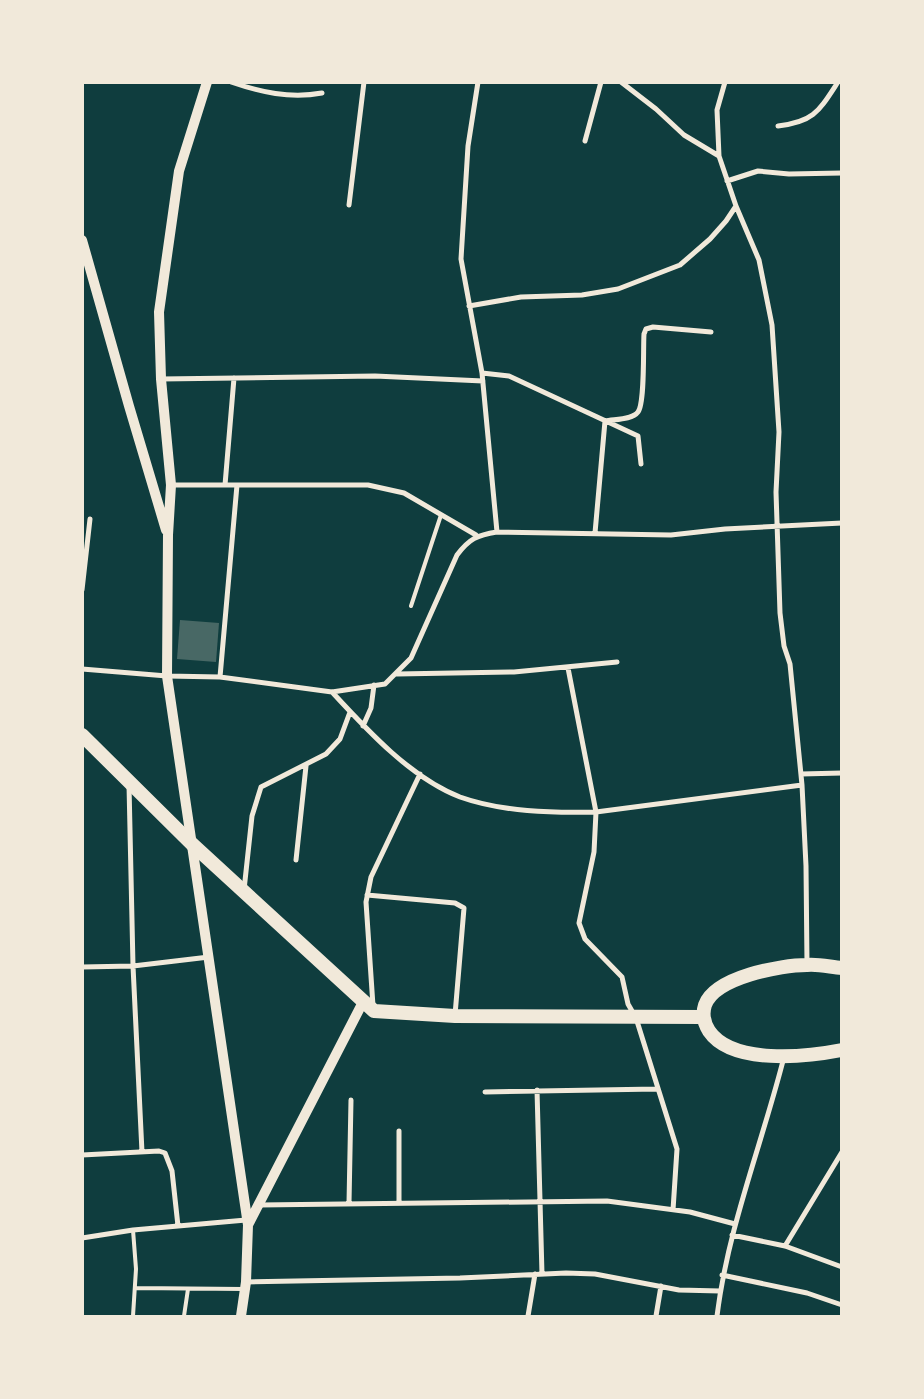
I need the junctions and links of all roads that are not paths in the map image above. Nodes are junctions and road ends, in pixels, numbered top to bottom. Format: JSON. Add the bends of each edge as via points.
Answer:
{"nodes":[{"id":1,"x":207,"y":82,"type":"edge"},
{"id":2,"x":230,"y":82,"type":"edge"},
{"id":3,"x":364,"y":82,"type":"edge"},
{"id":4,"x":478,"y":82,"type":"edge"},
{"id":5,"x":602,"y":82,"type":"edge"},
{"id":6,"x":621,"y":82,"type":"edge"},
{"id":7,"x":726,"y":82,"type":"edge"},
{"id":8,"x":838,"y":82,"type":"edge"},
{"id":9,"x":322,"y":93,"type":"dead end"},
{"id":10,"x":778,"y":126,"type":"dead end"},
{"id":11,"x":585,"y":141,"type":"dead end"},
{"id":12,"x":720,"y":156,"type":"junction"},
{"id":13,"x":842,"y":173,"type":"edge"},
{"id":14,"x":727,"y":181,"type":"junction"},
{"id":15,"x":349,"y":205,"type":"dead end"},
{"id":16,"x":736,"y":206,"type":"junction"},
{"id":17,"x":82,"y":240,"type":"edge"},
{"id":18,"x":469,"y":306,"type":"junction"},
{"id":19,"x":711,"y":332,"type":"dead end"},
{"id":20,"x":482,"y":372,"type":"junction"},
{"id":21,"x":234,"y":378,"type":"junction"},
{"id":22,"x":161,"y":379,"type":"junction"},
{"id":23,"x":482,"y":381,"type":"junction"},
{"id":24,"x":605,"y":421,"type":"junction"},
{"id":25,"x":641,"y":464,"type":"dead end"},
{"id":26,"x":171,"y":485,"type":"junction"},
{"id":27,"x":226,"y":485,"type":"junction"},
{"id":28,"x":237,"y":485,"type":"junction"},
{"id":29,"x":441,"y":515,"type":"junction"},
{"id":30,"x":90,"y":519,"type":"dead end"},
{"id":31,"x":842,"y":523,"type":"edge"},
{"id":32,"x":779,"y":526,"type":"junction"},
{"id":33,"x":496,"y":532,"type":"junction"},
{"id":34,"x":595,"y":533,"type":"junction"},
{"id":35,"x":168,"y":535,"type":"junction"},
{"id":36,"x":476,"y":535,"type":"junction"},
{"id":37,"x":82,"y":590,"type":"edge"},
{"id":38,"x":411,"y":606,"type":"dead end"},
{"id":39,"x":617,"y":662,"type":"dead end"},
{"id":40,"x":568,"y":668,"type":"junction"},
{"id":41,"x":82,"y":669,"type":"edge"},
{"id":42,"x":397,"y":674,"type":"junction"},
{"id":43,"x":167,"y":676,"type":"junction"},
{"id":44,"x":220,"y":677,"type":"junction"},
{"id":45,"x":374,"y":685,"type":"junction"},
{"id":46,"x":332,"y":692,"type":"junction"},
{"id":47,"x":350,"y":712,"type":"junction"},
{"id":48,"x":363,"y":726,"type":"junction"},
{"id":49,"x":82,"y":736,"type":"edge"},
{"id":50,"x":306,"y":766,"type":"junction"},
{"id":51,"x":842,"y":773,"type":"edge"},
{"id":52,"x":420,"y":774,"type":"junction"},
{"id":53,"x":800,"y":774,"type":"junction"},
{"id":54,"x":129,"y":781,"type":"junction"},
{"id":55,"x":802,"y":785,"type":"junction"},
{"id":56,"x":596,"y":812,"type":"junction"},
{"id":57,"x":192,"y":844,"type":"junction"},
{"id":58,"x":296,"y":860,"type":"dead end"},
{"id":59,"x":244,"y":890,"type":"junction"},
{"id":60,"x":368,"y":895,"type":"junction"},
{"id":61,"x":208,"y":957,"type":"junction"},
{"id":62,"x":807,"y":964,"type":"junction"},
{"id":63,"x":133,"y":966,"type":"junction"},
{"id":64,"x":82,"y":967,"type":"edge"},
{"id":65,"x":842,"y":968,"type":"edge"},
{"id":66,"x":368,"y":1007,"type":"junction"},
{"id":67,"x":455,"y":1016,"type":"junction"},
{"id":68,"x":703,"y":1017,"type":"junction"},
{"id":69,"x":636,"y":1018,"type":"junction"},
{"id":70,"x":842,"y":1050,"type":"edge"},
{"id":71,"x":784,"y":1056,"type":"junction"},
{"id":72,"x":657,"y":1089,"type":"junction"},
{"id":73,"x":537,"y":1090,"type":"junction"},
{"id":74,"x":485,"y":1092,"type":"dead end"},
{"id":75,"x":351,"y":1100,"type":"dead end"},
{"id":76,"x":399,"y":1131,"type":"dead end"},
{"id":77,"x":142,"y":1152,"type":"junction"},
{"id":78,"x":842,"y":1152,"type":"edge"},
{"id":79,"x":82,"y":1156,"type":"edge"},
{"id":80,"x":541,"y":1201,"type":"junction"},
{"id":81,"x":399,"y":1202,"type":"junction"},
{"id":82,"x":349,"y":1203,"type":"junction"},
{"id":83,"x":258,"y":1205,"type":"junction"},
{"id":84,"x":673,"y":1210,"type":"junction"},
{"id":85,"x":247,"y":1222,"type":"junction"},
{"id":86,"x":735,"y":1224,"type":"junction"},
{"id":87,"x":178,"y":1226,"type":"junction"},
{"id":88,"x":133,"y":1230,"type":"junction"},
{"id":89,"x":732,"y":1235,"type":"junction"},
{"id":90,"x":82,"y":1238,"type":"edge"},
{"id":91,"x":785,"y":1246,"type":"junction"},
{"id":92,"x":842,"y":1267,"type":"edge"},
{"id":93,"x":535,"y":1274,"type":"junction"},
{"id":94,"x":542,"y":1274,"type":"junction"},
{"id":95,"x":722,"y":1275,"type":"junction"},
{"id":96,"x":246,"y":1286,"type":"junction"},
{"id":97,"x":661,"y":1286,"type":"junction"},
{"id":98,"x":135,"y":1288,"type":"junction"},
{"id":99,"x":188,"y":1289,"type":"junction"},
{"id":100,"x":720,"y":1291,"type":"junction"},
{"id":101,"x":842,"y":1305,"type":"edge"},
{"id":102,"x":133,"y":1316,"type":"edge"},
{"id":103,"x":184,"y":1316,"type":"edge"},
{"id":104,"x":241,"y":1316,"type":"edge"},
{"id":105,"x":528,"y":1316,"type":"edge"},
{"id":106,"x":656,"y":1316,"type":"edge"},
{"id":107,"x":716,"y":1316,"type":"edge"}],
"edges":[{"from":1,"to":22,"type":"main road","via":[[179,171],[159,312]]},
{"from":2,"to":9,"type":"street","via":[[256,91],[287,95]]},
{"from":3,"to":15,"type":"street"},
{"from":4,"to":18,"type":"street","via":[[463,200],[461,259]]},
{"from":5,"to":11,"type":"street"},
{"from":6,"to":12,"type":"street","via":[[684,135]]},
{"from":7,"to":12,"type":"street","via":[[718,110]]},
{"from":8,"to":10,"type":"street","via":[[819,112],[807,121]]},
{"from":12,"to":14,"type":"street"},
{"from":13,"to":14,"type":"street","via":[[758,171]]},
{"from":14,"to":16,"type":"street"},
{"from":16,"to":18,"type":"street","via":[[710,239],[680,265],[618,289],[582,295],[521,297]]},
{"from":16,"to":32,"type":"street","via":[[759,260],[772,325],[779,432],[776,492]]},
{"from":17,"to":35,"type":"main road"},
{"from":18,"to":20,"type":"street"},
{"from":19,"to":24,"type":"street","via":[[646,329],[639,411],[632,416]]},
{"from":20,"to":23,"type":"street"},
{"from":20,"to":24,"type":"street","via":[[510,376]]},
{"from":21,"to":22,"type":"street"},
{"from":21,"to":23,"type":"street","via":[[375,376]]},
{"from":21,"to":27,"type":"street"},
{"from":22,"to":26,"type":"main road"},
{"from":23,"to":33,"type":"street"},
{"from":24,"to":25,"type":"street","via":[[638,436]]},
{"from":24,"to":34,"type":"street"},
{"from":26,"to":27,"type":"street"},
{"from":26,"to":35,"type":"main road"},
{"from":27,"to":28,"type":"street"},
{"from":28,"to":29,"type":"street","via":[[368,485],[404,493]]},
{"from":28,"to":44,"type":"street"},
{"from":29,"to":36,"type":"street"},
{"from":29,"to":38,"type":"lane"},
{"from":30,"to":37,"type":"street"},
{"from":31,"to":32,"type":"street"},
{"from":32,"to":34,"type":"street","via":[[671,534]]},
{"from":32,"to":53,"type":"street","via":[[780,613],[790,664]]},
{"from":33,"to":34,"type":"street"},
{"from":33,"to":36,"type":"street"},
{"from":35,"to":43,"type":"main road"},
{"from":36,"to":42,"type":"street","via":[[457,555],[411,658]]},
{"from":39,"to":40,"type":"street"},
{"from":40,"to":42,"type":"street"},
{"from":40,"to":56,"type":"street"},
{"from":41,"to":43,"type":"street"},
{"from":42,"to":45,"type":"street","via":[[385,684]]},
{"from":43,"to":44,"type":"street"},
{"from":43,"to":57,"type":"main road"},
{"from":44,"to":46,"type":"street"},
{"from":45,"to":46,"type":"street"},
{"from":45,"to":48,"type":"street","via":[[371,708]]},
{"from":46,"to":47,"type":"street"},
{"from":47,"to":48,"type":"street"},
{"from":47,"to":50,"type":"street","via":[[340,739],[326,754]]},
{"from":48,"to":52,"type":"street"},
{"from":49,"to":54,"type":"highway"},
{"from":50,"to":58,"type":"street"},
{"from":50,"to":59,"type":"street","via":[[265,784],[258,793],[252,816]]},
{"from":51,"to":53,"type":"street"},
{"from":52,"to":56,"type":"street","via":[[461,797],[489,804],[555,812]]},
{"from":52,"to":60,"type":"street","via":[[371,876]]},
{"from":53,"to":55,"type":"street"},
{"from":54,"to":57,"type":"highway"},
{"from":54,"to":63,"type":"street"},
{"from":55,"to":56,"type":"street"},
{"from":55,"to":62,"type":"street"},
{"from":56,"to":69,"type":"street","via":[[594,852],[580,923],[585,939],[622,977],[628,1004]]},
{"from":57,"to":59,"type":"highway"},
{"from":57,"to":61,"type":"main road"},
{"from":59,"to":66,"type":"highway"},
{"from":60,"to":66,"type":"street"},
{"from":60,"to":67,"type":"street","via":[[455,904],[464,908]]},
{"from":61,"to":63,"type":"street"},
{"from":61,"to":85,"type":"main road"},
{"from":62,"to":65,"type":"highway"},
{"from":62,"to":68,"type":"highway","via":[[751,973],[727,984],[710,996]]},
{"from":63,"to":64,"type":"street"},
{"from":63,"to":77,"type":"street"},
{"from":66,"to":67,"type":"highway"},
{"from":66,"to":83,"type":"main road"},
{"from":67,"to":69,"type":"highway"},
{"from":68,"to":69,"type":"highway"},
{"from":68,"to":71,"type":"highway","via":[[714,1038],[725,1046],[749,1053]]},
{"from":69,"to":72,"type":"street"},
{"from":70,"to":71,"type":"highway","via":[[813,1056]]},
{"from":71,"to":86,"type":"street","via":[[772,1108]]},
{"from":72,"to":73,"type":"street"},
{"from":72,"to":84,"type":"street","via":[[676,1148]]},
{"from":73,"to":74,"type":"street"},
{"from":73,"to":80,"type":"street"},
{"from":75,"to":82,"type":"street"},
{"from":76,"to":81,"type":"street"},
{"from":77,"to":79,"type":"street"},
{"from":77,"to":87,"type":"street","via":[[159,1151],[165,1153],[169,1160]]},
{"from":78,"to":91,"type":"street"},
{"from":80,"to":81,"type":"street"},
{"from":80,"to":84,"type":"street","via":[[607,1201]]},
{"from":80,"to":94,"type":"street"},
{"from":81,"to":82,"type":"street"},
{"from":82,"to":83,"type":"street"},
{"from":83,"to":85,"type":"main road"},
{"from":84,"to":86,"type":"street"},
{"from":85,"to":87,"type":"street"},
{"from":85,"to":96,"type":"main road"},
{"from":86,"to":89,"type":"street"},
{"from":87,"to":88,"type":"street"},
{"from":88,"to":90,"type":"street"},
{"from":88,"to":98,"type":"lane"},
{"from":89,"to":91,"type":"street"},
{"from":89,"to":95,"type":"street"},
{"from":91,"to":92,"type":"street"},
{"from":93,"to":94,"type":"street"},
{"from":93,"to":96,"type":"street"},
{"from":93,"to":105,"type":"street"},
{"from":94,"to":97,"type":"street","via":[[595,1274]]},
{"from":95,"to":100,"type":"street"},
{"from":95,"to":101,"type":"street","via":[[808,1293]]},
{"from":96,"to":99,"type":"lane"},
{"from":96,"to":104,"type":"main road"},
{"from":97,"to":100,"type":"street"},
{"from":97,"to":106,"type":"street"},
{"from":98,"to":99,"type":"lane"},
{"from":98,"to":102,"type":"lane"},
{"from":99,"to":103,"type":"lane"},
{"from":100,"to":107,"type":"street"}]}
